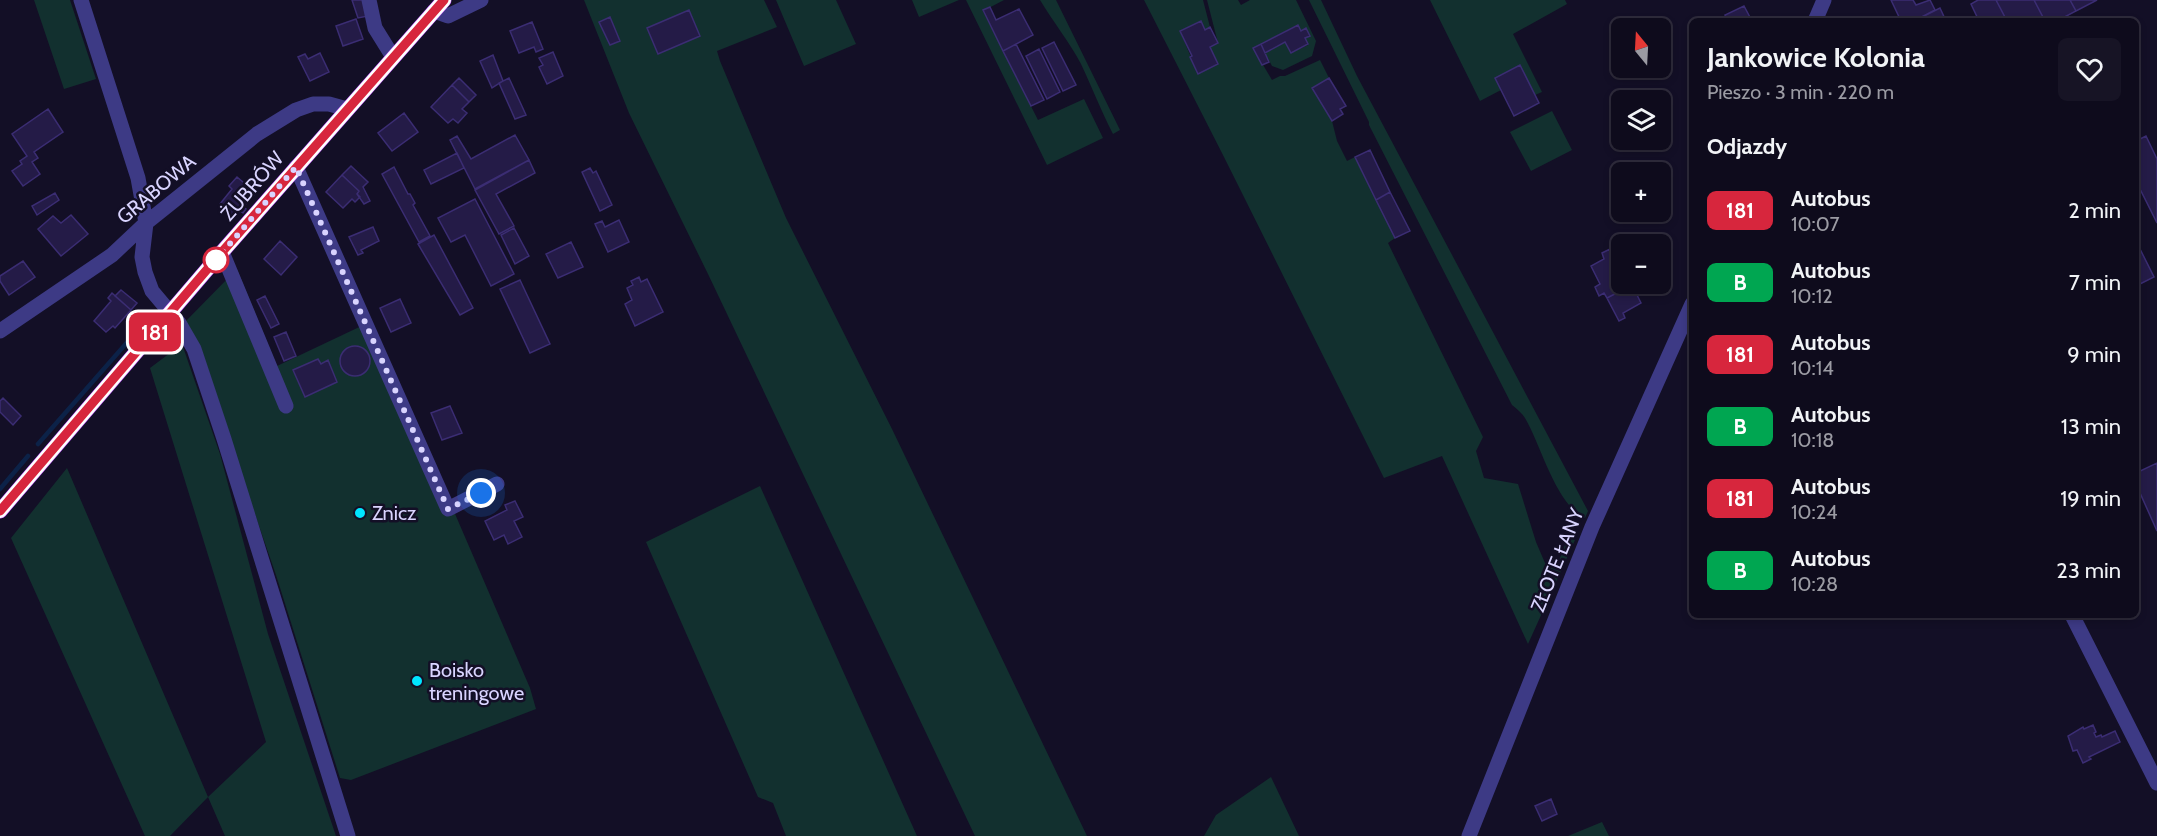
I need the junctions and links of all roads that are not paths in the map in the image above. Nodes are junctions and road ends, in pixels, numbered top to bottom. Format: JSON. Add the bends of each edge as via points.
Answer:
{"nodes":[{"id":1,"x":81,"y":0,"type":"edge"},
{"id":2,"x":369,"y":0,"type":"edge"},
{"id":3,"x":481,"y":0,"type":"edge"},
{"id":4,"x":1824,"y":0,"type":"edge"},
{"id":5,"x":439,"y":6,"type":"edge"},
{"id":6,"x":1816,"y":18,"type":"edge"},
{"id":7,"x":393,"y":57,"type":"junction"},
{"id":8,"x":347,"y":109,"type":"junction"},
{"id":9,"x":296,"y":167,"type":"junction"},
{"id":10,"x":146,"y":222,"type":"junction"},
{"id":11,"x":222,"y":252,"type":"junction"},
{"id":12,"x":1689,"y":311,"type":"edge"},
{"id":13,"x":171,"y":314,"type":"junction"},
{"id":14,"x":0,"y":331,"type":"edge"},
{"id":15,"x":286,"y":406,"type":"dead end"},
{"id":16,"x":497,"y":484,"type":"dead end"},
{"id":17,"x":0,"y":511,"type":"edge"},
{"id":18,"x":2074,"y":618,"type":"edge"},
{"id":19,"x":2157,"y":783,"type":"edge"},
{"id":20,"x":348,"y":836,"type":"edge"},
{"id":21,"x":1469,"y":836,"type":"edge"}],
"edges":[{"from":1,"to":10,"type":"street","via":[[138,178]]},
{"from":2,"to":7,"type":"street","via":[[375,27]]},
{"from":3,"to":5,"type":"street","via":[[448,16]]},
{"from":4,"to":6,"type":"street"},
{"from":5,"to":7,"type":"main road","name":"ŻUBRÓW"},
{"from":7,"to":8,"type":"main road","name":"ŻUBRÓW"},
{"from":8,"to":9,"type":"main road","name":"ŻUBRÓW"},
{"from":8,"to":10,"type":"street","name":"GRABOWA","via":[[313,104],[296,110],[257,134]]},
{"from":9,"to":11,"type":"main road","name":"ŻUBRÓW"},
{"from":9,"to":16,"type":"street","via":[[448,509]]},
{"from":10,"to":13,"type":"street","via":[[142,257],[145,273],[152,291]]},
{"from":10,"to":14,"type":"street","name":"GRABOWA","via":[[112,255]]},
{"from":11,"to":13,"type":"main road","name":"ŻUBRÓW"},
{"from":11,"to":15,"type":"street"},
{"from":12,"to":21,"type":"street","name":"ZŁOTE ŁANY","via":[[1592,527]]},
{"from":13,"to":17,"type":"main road","name":"ŻUBRÓW"},
{"from":13,"to":20,"type":"street","via":[[194,349]]},
{"from":18,"to":19,"type":"street"}]}
